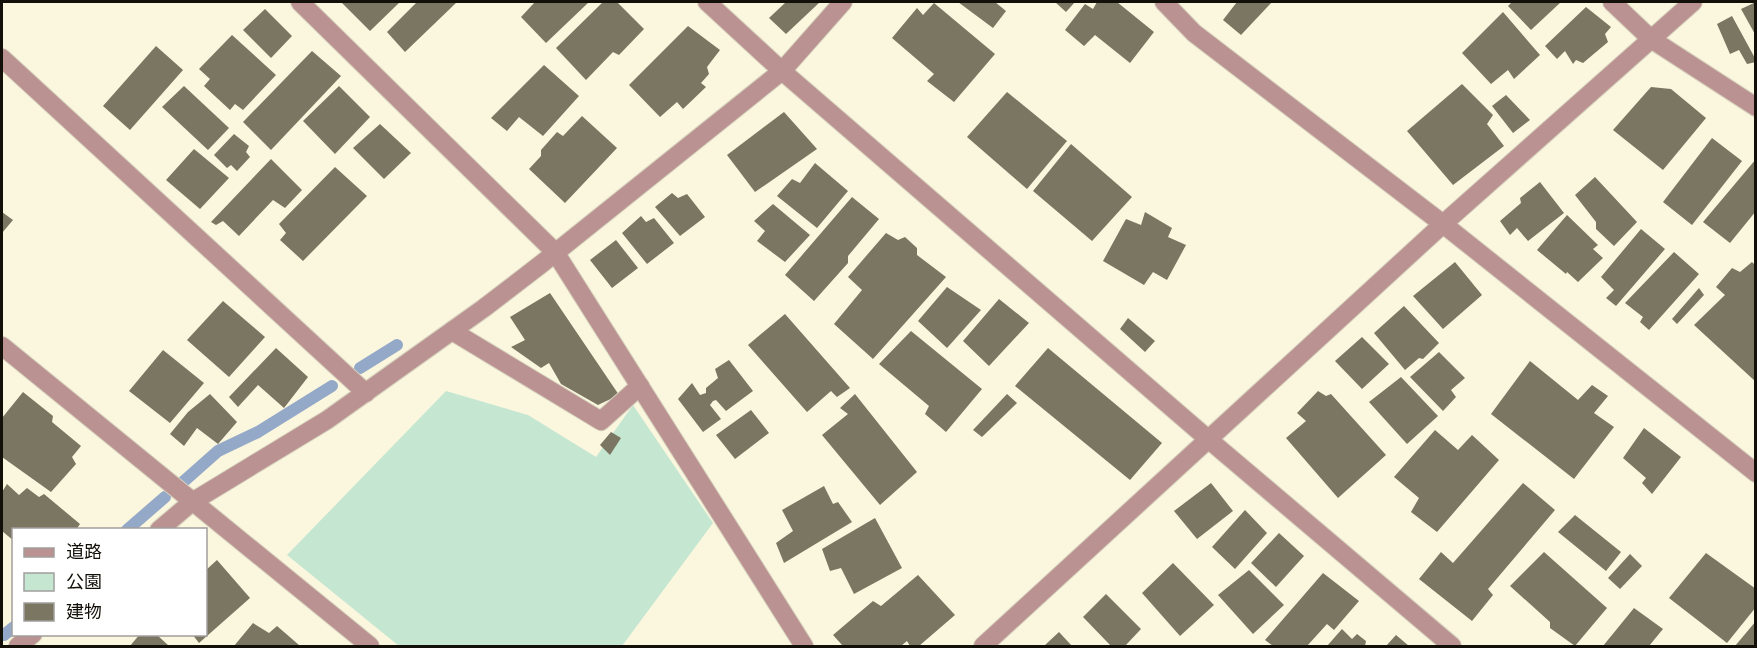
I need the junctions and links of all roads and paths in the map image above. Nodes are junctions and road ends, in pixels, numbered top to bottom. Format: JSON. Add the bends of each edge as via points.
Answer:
{"nodes":[{"id":1,"x":300,"y":2,"type":"edge"},
{"id":2,"x":707,"y":2,"type":"edge"},
{"id":3,"x":843,"y":2,"type":"edge"},
{"id":4,"x":1164,"y":2,"type":"edge"},
{"id":5,"x":1612,"y":2,"type":"edge"},
{"id":6,"x":1693,"y":2,"type":"edge"},
{"id":7,"x":1651,"y":39,"type":"junction"},
{"id":8,"x":2,"y":58,"type":"edge"},
{"id":9,"x":782,"y":71,"type":"junction"},
{"id":10,"x":1755,"y":107,"type":"edge"},
{"id":11,"x":1443,"y":225,"type":"junction"},
{"id":12,"x":555,"y":252,"type":"junction"},
{"id":13,"x":452,"y":331,"type":"junction"},
{"id":14,"x":2,"y":346,"type":"edge"},
{"id":15,"x":640,"y":386,"type":"junction"},
{"id":16,"x":366,"y":393,"type":"junction"},
{"id":17,"x":1208,"y":439,"type":"junction"},
{"id":18,"x":1755,"y":473,"type":"edge"},
{"id":19,"x":192,"y":502,"type":"junction"},
{"id":20,"x":161,"y":528,"type":"edge"},
{"id":21,"x":30,"y":636,"type":"edge"},
{"id":22,"x":18,"y":646,"type":"edge"},
{"id":23,"x":370,"y":646,"type":"edge"},
{"id":24,"x":804,"y":646,"type":"edge"},
{"id":25,"x":983,"y":646,"type":"edge"},
{"id":26,"x":1452,"y":646,"type":"edge"}],
"edges":[{"from":1,"to":12,"type":"street"},
{"from":2,"to":9,"type":"street"},
{"from":3,"to":9,"type":"street"},
{"from":4,"to":11,"type":"street","via":[[1194,33]]},
{"from":5,"to":7,"type":"street"},
{"from":6,"to":7,"type":"street"},
{"from":7,"to":10,"type":"street"},
{"from":7,"to":11,"type":"street"},
{"from":8,"to":16,"type":"street"},
{"from":9,"to":12,"type":"street"},
{"from":9,"to":17,"type":"street"},
{"from":11,"to":17,"type":"street"},
{"from":11,"to":18,"type":"street"},
{"from":12,"to":13,"type":"street"},
{"from":12,"to":15,"type":"street"},
{"from":13,"to":15,"type":"street","via":[[601,421]]},
{"from":13,"to":16,"type":"street"},
{"from":14,"to":19,"type":"street"},
{"from":15,"to":24,"type":"street"},
{"from":16,"to":19,"type":"street"},
{"from":17,"to":25,"type":"street"},
{"from":17,"to":26,"type":"street"},
{"from":19,"to":20,"type":"street"},
{"from":19,"to":23,"type":"street"},
{"from":21,"to":22,"type":"street"}]}
